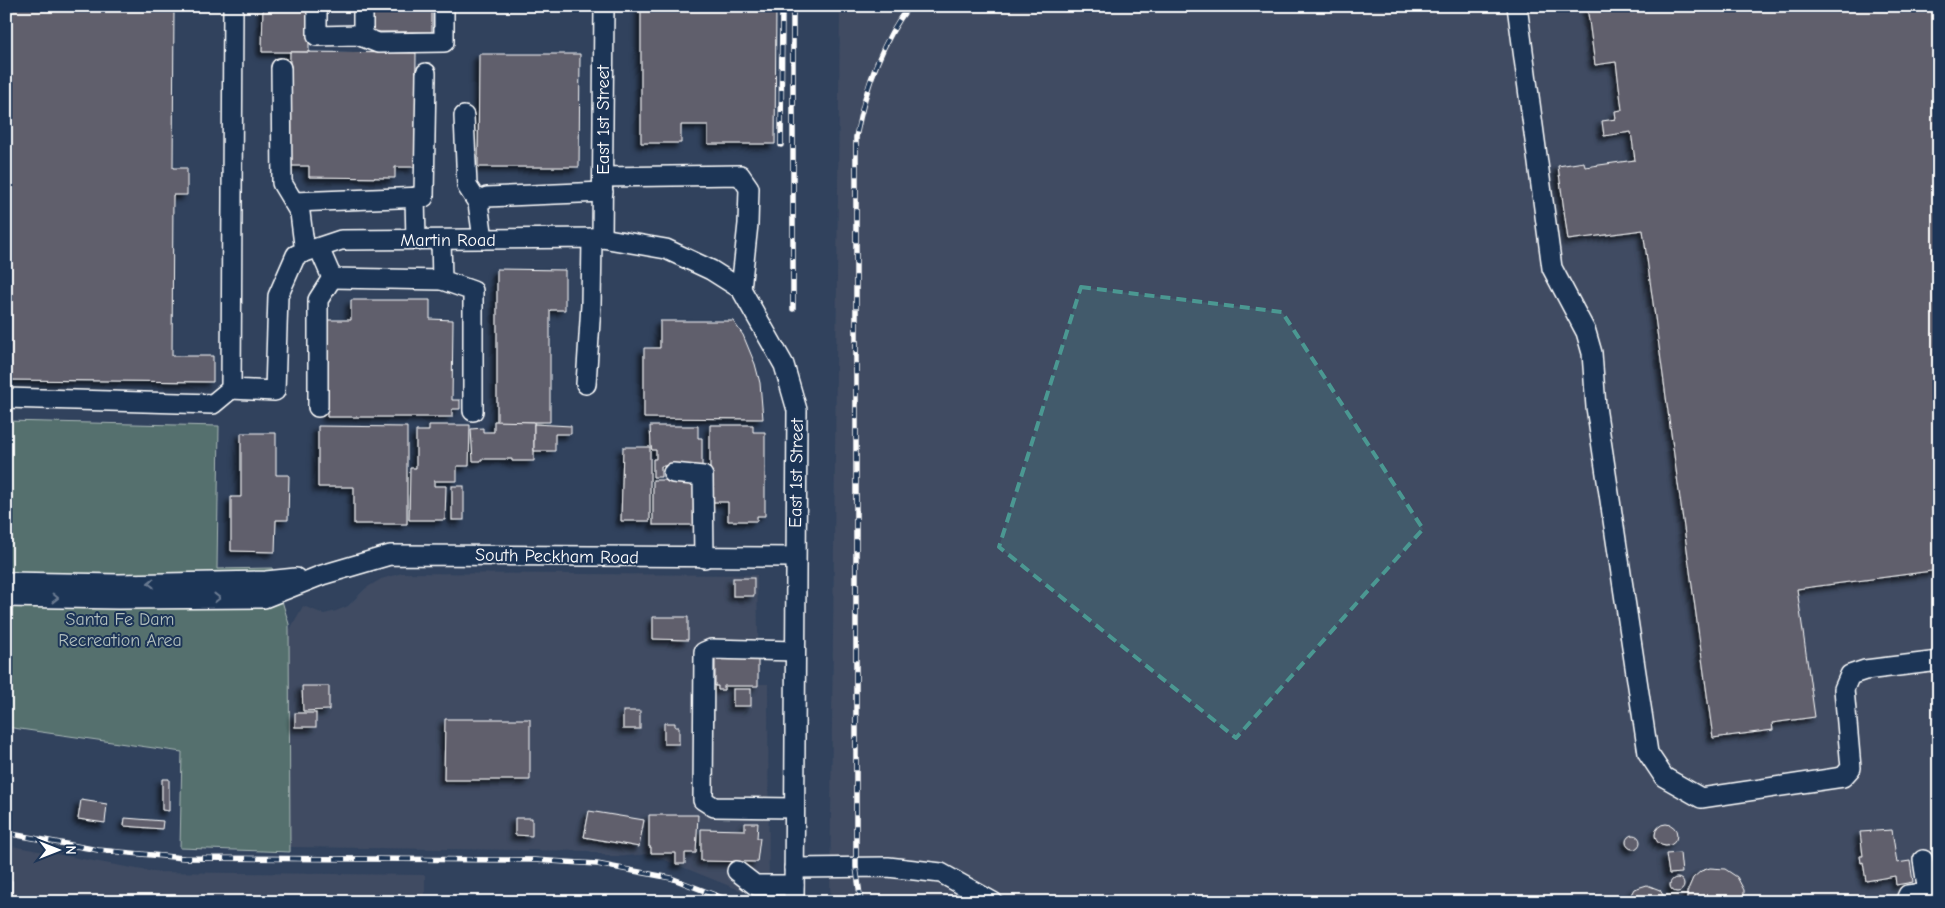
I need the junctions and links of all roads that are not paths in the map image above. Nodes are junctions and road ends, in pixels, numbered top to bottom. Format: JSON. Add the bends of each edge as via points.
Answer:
{"nodes":[{"id":1,"x":233,"y":6,"type":"edge"},
{"id":2,"x":318,"y":6,"type":"edge"},
{"id":3,"x":363,"y":6,"type":"edge"},
{"id":4,"x":444,"y":6,"type":"edge"},
{"id":5,"x":604,"y":6,"type":"edge"},
{"id":6,"x":1517,"y":6,"type":"edge"},
{"id":7,"x":363,"y":37,"type":"junction"},
{"id":8,"x":281,"y":68,"type":"dead end"},
{"id":9,"x":426,"y":73,"type":"dead end"},
{"id":10,"x":464,"y":116,"type":"dead end"},
{"id":11,"x":603,"y":184,"type":"junction"},
{"id":12,"x":415,"y":198,"type":"junction"},
{"id":13,"x":294,"y":202,"type":"junction"},
{"id":14,"x":478,"y":203,"type":"junction"},
{"id":15,"x":597,"y":238,"type":"junction"},
{"id":16,"x":482,"y":239,"type":"junction"},
{"id":17,"x":416,"y":240,"type":"junction"},
{"id":18,"x":441,"y":240,"type":"junction"},
{"id":19,"x":307,"y":252,"type":"junction"},
{"id":20,"x":332,"y":278,"type":"junction"},
{"id":21,"x":442,"y":280,"type":"junction"},
{"id":22,"x":741,"y":288,"type":"junction"},
{"id":23,"x":586,"y":384,"type":"dead end"},
{"id":24,"x":231,"y":390,"type":"junction"},
{"id":25,"x":6,"y":398,"type":"edge"},
{"id":26,"x":318,"y":407,"type":"dead end"},
{"id":27,"x":474,"y":410,"type":"dead end"},
{"id":28,"x":673,"y":473,"type":"dead end"},
{"id":29,"x":795,"y":557,"type":"junction"},
{"id":30,"x":704,"y":558,"type":"junction"},
{"id":31,"x":322,"y":574,"type":"junction"},
{"id":32,"x":6,"y":582,"type":"edge"},
{"id":33,"x":6,"y":597,"type":"edge"},
{"id":34,"x":795,"y":651,"type":"junction"},
{"id":35,"x":1939,"y":661,"type":"edge"},
{"id":36,"x":794,"y":808,"type":"junction"},
{"id":37,"x":1923,"y":860,"type":"dead end"},
{"id":38,"x":737,"y":871,"type":"dead end"},
{"id":39,"x":794,"y":885,"type":"edge"},
{"id":40,"x":1934,"y":892,"type":"edge"},
{"id":41,"x":994,"y":902,"type":"edge"},
{"id":42,"x":1905,"y":902,"type":"edge"}],
"edges":[{"from":1,"to":24,"type":"street"},
{"from":2,"to":7,"type":"street","via":[[318,36]]},
{"from":3,"to":7,"type":"street"},
{"from":4,"to":7,"type":"street","via":[[444,42],[378,43]]},
{"from":5,"to":11,"type":"street","name":"East 1st Street"},
{"from":6,"to":35,"type":"street","via":[[1552,268],[1586,332],[1592,353],[1596,407],[1648,753],[1664,777],[1701,798],[1843,777],[1852,768],[1844,689],[1850,675],[1865,670]]},
{"from":8,"to":13,"type":"street","via":[[282,183]]},
{"from":9,"to":12,"type":"street","via":[[424,197]]},
{"from":10,"to":14,"type":"street","via":[[467,186]]},
{"from":11,"to":14,"type":"street","via":[[487,197]]},
{"from":11,"to":15,"type":"street","name":"East 1st Street"},
{"from":11,"to":22,"type":"street","via":[[740,175],[749,188]]},
{"from":12,"to":13,"type":"street"},
{"from":12,"to":17,"type":"street"},
{"from":13,"to":19,"type":"street","via":[[300,213]]},
{"from":14,"to":16,"type":"street"},
{"from":15,"to":16,"type":"street","name":"Martin Road"},
{"from":15,"to":22,"type":"street","name":"East 1st Street","via":[[666,249],[712,270]]},
{"from":15,"to":23,"type":"street"},
{"from":16,"to":18,"type":"street","name":"Martin Road"},
{"from":17,"to":18,"type":"street","name":"Martin Road"},
{"from":17,"to":19,"type":"street","name":"Martin Road","via":[[341,240]]},
{"from":18,"to":21,"type":"street"},
{"from":19,"to":20,"type":"street"},
{"from":19,"to":24,"type":"street","via":[[278,296],[275,391]]},
{"from":20,"to":21,"type":"street"},
{"from":20,"to":26,"type":"street","via":[[318,300]]},
{"from":21,"to":27,"type":"street","via":[[473,291]]},
{"from":22,"to":29,"type":"street","name":"East 1st Street","via":[[784,365],[797,410]]},
{"from":24,"to":25,"type":"street","via":[[213,404]]},
{"from":28,"to":30,"type":"street","via":[[703,476]]},
{"from":29,"to":30,"type":"street","name":"South Peckham Road"},
{"from":29,"to":34,"type":"street","name":"East 1st Street"},
{"from":30,"to":31,"type":"street","name":"South Peckham Road","via":[[390,555]]},
{"from":31,"to":32,"type":"street","one_way":true,"via":[[256,582]]},
{"from":33,"to":31,"type":"street","one_way":true,"via":[[264,598]]},
{"from":34,"to":36,"type":"street","name":"East 1st Street"},
{"from":34,"to":36,"type":"street","via":[[712,649],[704,652],[703,800],[714,807]]},
{"from":36,"to":39,"type":"street","name":"East 1st Street"},
{"from":37,"to":40,"type":"street"},
{"from":38,"to":39,"type":"street","via":[[755,885]]},
{"from":39,"to":41,"type":"street","via":[[888,867],[941,873]]},
{"from":40,"to":42,"type":"street","via":[[1908,895]]}]}
